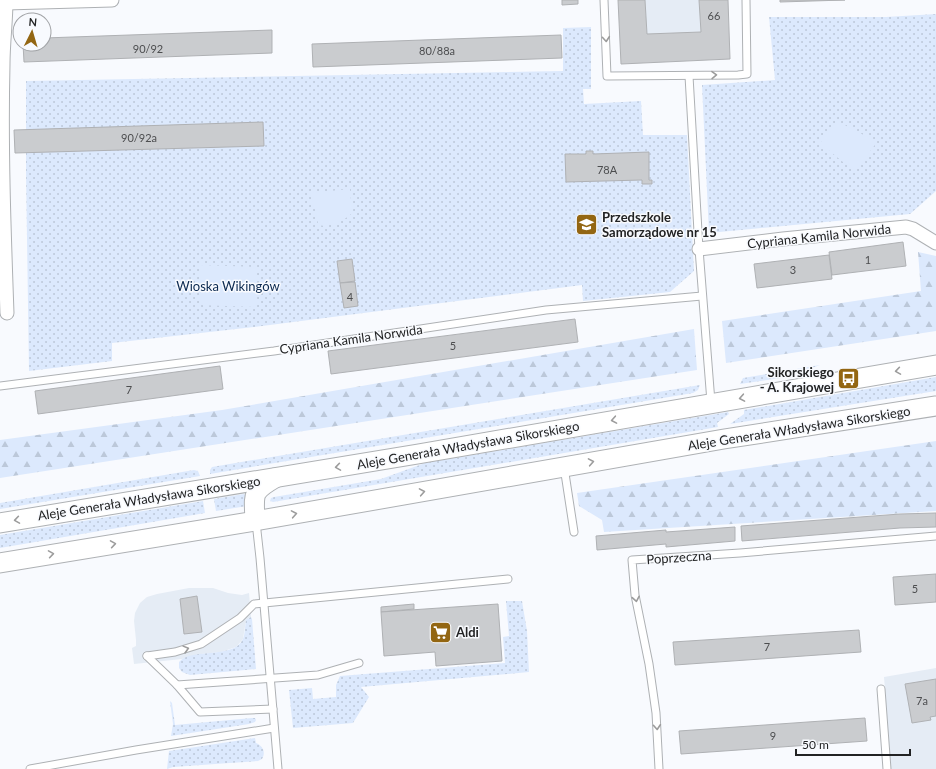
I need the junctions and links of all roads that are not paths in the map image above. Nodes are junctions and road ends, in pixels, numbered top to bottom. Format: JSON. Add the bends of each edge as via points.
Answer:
{"nodes":[{"id":1,"x":112,"y":0,"type":"edge"},
{"id":2,"x":604,"y":0,"type":"edge"},
{"id":3,"x":746,"y":0,"type":"edge"},
{"id":4,"x":6,"y":1,"type":"edge"},
{"id":5,"x":1,"y":64,"type":"edge"},
{"id":6,"x":689,"y":76,"type":"junction"},
{"id":7,"x":936,"y":243,"type":"edge"},
{"id":8,"x":699,"y":249,"type":"junction"},
{"id":9,"x":702,"y":296,"type":"junction"},
{"id":10,"x":7,"y":313,"type":"dead end"},
{"id":11,"x":936,"y":365,"type":"edge"},
{"id":12,"x":0,"y":386,"type":"edge"},
{"id":13,"x":711,"y":403,"type":"junction"},
{"id":14,"x":936,"y":406,"type":"edge"},
{"id":15,"x":564,"y":467,"type":"junction"},
{"id":16,"x":277,"y":478,"type":"junction"},
{"id":17,"x":255,"y":521,"type":"junction"},
{"id":18,"x":0,"y":523,"type":"edge"},
{"id":19,"x":574,"y":532,"type":"dead end"},
{"id":20,"x":936,"y":536,"type":"edge"},
{"id":21,"x":0,"y":563,"type":"edge"},
{"id":22,"x":508,"y":579,"type":"dead end"},
{"id":23,"x":264,"y":603,"type":"junction"},
{"id":24,"x":359,"y":663,"type":"dead end"},
{"id":25,"x":270,"y":678,"type":"junction"},
{"id":26,"x":177,"y":685,"type":"junction"},
{"id":27,"x":881,"y":689,"type":"dead end"},
{"id":28,"x":273,"y":709,"type":"junction"},
{"id":29,"x":274,"y":728,"type":"junction"},
{"id":30,"x":30,"y":769,"type":"edge"},
{"id":31,"x":278,"y":769,"type":"edge"},
{"id":32,"x":659,"y":769,"type":"edge"},
{"id":33,"x":887,"y":769,"type":"edge"}],
"edges":[{"from":1,"to":4,"type":"street"},
{"from":2,"to":6,"type":"lane","one_way":true,"via":[[608,76]]},
{"from":6,"to":3,"type":"lane","one_way":true,"via":[[747,74]]},
{"from":4,"to":5,"type":"street"},
{"from":5,"to":10,"type":"street"},
{"from":6,"to":8,"type":"lane"},
{"from":7,"to":8,"type":"street","name":"Cypriana Kamila Norwida","via":[[913,229],[906,228]]},
{"from":8,"to":9,"type":"lane"},
{"from":9,"to":12,"type":"lane","name":"Cypriana Kamila Norwida","via":[[546,310],[274,351]]},
{"from":9,"to":13,"type":"lane"},
{"from":11,"to":13,"type":"main road","name":"Aleje Generała Władysława Sikorskiego","one_way":true},
{"from":13,"to":16,"type":"main road","name":"Aleje Generała Władysława Sikorskiego","one_way":true},
{"from":15,"to":14,"type":"main road","name":"Aleje Generała Władysława Sikorskiego","one_way":true},
{"from":17,"to":15,"type":"main road","name":"Aleje Generała Władysława Sikorskiego","one_way":true},
{"from":15,"to":19,"type":"lane"},
{"from":16,"to":17,"type":"main road","via":[[260,487],[256,494]]},
{"from":16,"to":18,"type":"main road","name":"Aleje Generała Władysława Sikorskiego","one_way":true},
{"from":21,"to":17,"type":"main road","name":"Aleje Generała Władysława Sikorskiego","one_way":true},
{"from":17,"to":23,"type":"lane"},
{"from":20,"to":32,"type":"lane","name":"Poprzeczna","one_way":true,"via":[[632,560],[635,595],[654,699]]},
{"from":22,"to":23,"type":"lane"},
{"from":23,"to":25,"type":"lane"},
{"from":26,"to":23,"type":"lane","one_way":true,"via":[[147,656],[175,652],[201,644],[240,618],[252,604]]},
{"from":24,"to":25,"type":"lane","via":[[318,675]]},
{"from":25,"to":26,"type":"lane"},
{"from":25,"to":28,"type":"lane"},
{"from":26,"to":28,"type":"lane","via":[[200,712]]},
{"from":27,"to":33,"type":"lane"},
{"from":28,"to":29,"type":"lane"},
{"from":29,"to":30,"type":"lane"},
{"from":29,"to":31,"type":"lane"}]}
